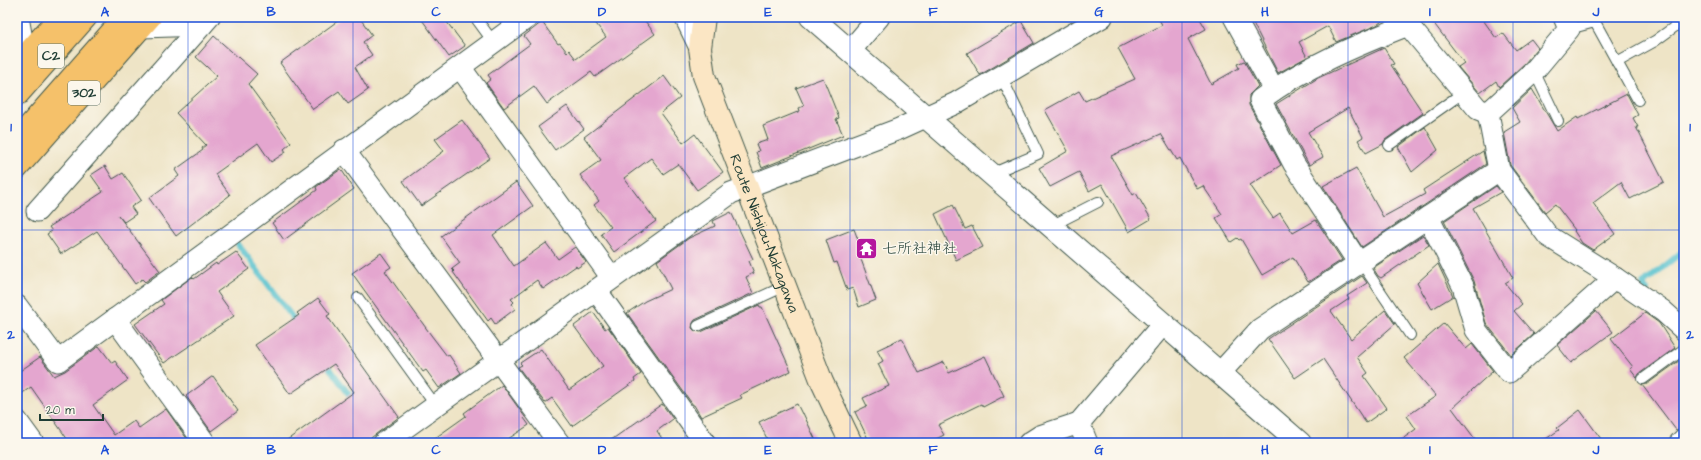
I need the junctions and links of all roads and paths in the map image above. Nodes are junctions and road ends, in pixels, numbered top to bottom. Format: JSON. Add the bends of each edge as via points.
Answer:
{"nodes":[{"id":1,"x":18,"y":17,"type":"edge"},
{"id":2,"x":60,"y":17,"type":"edge"},
{"id":3,"x":86,"y":17,"type":"edge"},
{"id":4,"x":475,"y":17,"type":"edge"},
{"id":5,"x":528,"y":17,"type":"edge"},
{"id":6,"x":685,"y":17,"type":"edge"},
{"id":7,"x":704,"y":17,"type":"edge"},
{"id":8,"x":811,"y":17,"type":"edge"},
{"id":9,"x":879,"y":17,"type":"edge"},
{"id":10,"x":1234,"y":17,"type":"edge"},
{"id":11,"x":138,"y":19,"type":"edge"},
{"id":12,"x":1598,"y":19,"type":"edge"},
{"id":13,"x":1089,"y":20,"type":"edge"},
{"id":14,"x":1684,"y":20,"type":"edge"},
{"id":15,"x":206,"y":21,"type":"edge"},
{"id":16,"x":1566,"y":23,"type":"edge"},
{"id":17,"x":494,"y":43,"type":"junction"},
{"id":18,"x":700,"y":48,"type":"junction"},
{"id":19,"x":850,"y":51,"type":"junction"},
{"id":20,"x":21,"y":60,"type":"edge"},
{"id":21,"x":1617,"y":62,"type":"junction"},
{"id":22,"x":460,"y":67,"type":"junction"},
{"id":23,"x":1534,"y":71,"type":"junction"},
{"id":24,"x":1001,"y":76,"type":"junction"},
{"id":25,"x":1274,"y":90,"type":"junction"},
{"id":26,"x":1464,"y":92,"type":"junction"},
{"id":27,"x":17,"y":95,"type":"edge"},
{"id":28,"x":1638,"y":100,"type":"dead end"},
{"id":29,"x":1488,"y":113,"type":"junction"},
{"id":30,"x":925,"y":117,"type":"junction"},
{"id":31,"x":1558,"y":120,"type":"dead end"},
{"id":32,"x":17,"y":140,"type":"edge"},
{"id":33,"x":1389,"y":146,"type":"dead end"},
{"id":34,"x":344,"y":150,"type":"junction"},
{"id":35,"x":17,"y":168,"type":"edge"},
{"id":36,"x":1499,"y":170,"type":"junction"},
{"id":37,"x":991,"y":174,"type":"junction"},
{"id":38,"x":747,"y":186,"type":"junction"},
{"id":39,"x":1098,"y":202,"type":"dead end"},
{"id":40,"x":37,"y":211,"type":"dead end"},
{"id":41,"x":1428,"y":217,"type":"junction"},
{"id":42,"x":1051,"y":226,"type":"junction"},
{"id":43,"x":1359,"y":261,"type":"junction"},
{"id":44,"x":1615,"y":278,"type":"junction"},
{"id":45,"x":604,"y":284,"type":"junction"},
{"id":46,"x":785,"y":286,"type":"junction"},
{"id":47,"x":358,"y":298,"type":"dead end"},
{"id":48,"x":17,"y":306,"type":"edge"},
{"id":49,"x":115,"y":319,"type":"junction"},
{"id":50,"x":1163,"y":324,"type":"junction"},
{"id":51,"x":698,"y":326,"type":"dead end"},
{"id":52,"x":24,"y":330,"type":"edge"},
{"id":53,"x":1684,"y":330,"type":"edge"},
{"id":54,"x":1410,"y":335,"type":"dead end"},
{"id":55,"x":1684,"y":349,"type":"edge"},
{"id":56,"x":498,"y":360,"type":"junction"},
{"id":57,"x":1220,"y":373,"type":"junction"},
{"id":58,"x":1643,"y":378,"type":"dead end"},
{"id":59,"x":436,"y":406,"type":"junction"},
{"id":60,"x":17,"y":421,"type":"edge"},
{"id":61,"x":1079,"y":423,"type":"junction"},
{"id":62,"x":1684,"y":439,"type":"edge"},
{"id":63,"x":33,"y":443,"type":"edge"},
{"id":64,"x":206,"y":443,"type":"edge"},
{"id":65,"x":384,"y":443,"type":"edge"},
{"id":66,"x":559,"y":443,"type":"edge"},
{"id":67,"x":705,"y":443,"type":"edge"},
{"id":68,"x":851,"y":443,"type":"edge"},
{"id":69,"x":1029,"y":443,"type":"edge"},
{"id":70,"x":1087,"y":443,"type":"edge"},
{"id":71,"x":1300,"y":443,"type":"edge"},
{"id":72,"x":1680,"y":443,"type":"edge"}],
"edges":[{"from":1,"to":20,"type":"street"},
{"from":2,"to":20,"type":"highway"},
{"from":3,"to":27,"type":"highway","number":"C2"},
{"from":4,"to":17,"type":"lane"},
{"from":5,"to":17,"type":"street"},
{"from":6,"to":18,"type":"street"},
{"from":7,"to":18,"type":"main road","name":"Route Nishijou-Nakagawa"},
{"from":8,"to":19,"type":"street"},
{"from":9,"to":19,"type":"street"},
{"from":10,"to":25,"type":"street"},
{"from":11,"to":15,"type":"street"},
{"from":11,"to":32,"type":"highway","number":"C2","via":[[76,73]]},
{"from":11,"to":35,"type":"highway","number":"302"},
{"from":12,"to":16,"type":"lane"},
{"from":12,"to":21,"type":"lane"},
{"from":13,"to":24,"type":"street"},
{"from":14,"to":21,"type":"lane","via":[[1655,41]]},
{"from":15,"to":40,"type":"street"},
{"from":16,"to":23,"type":"street"},
{"from":17,"to":22,"type":"street"},
{"from":18,"to":38,"type":"main road","name":"Route Nishijou-Nakagawa","via":[[704,76]]},
{"from":19,"to":30,"type":"street"},
{"from":21,"to":28,"type":"lane"},
{"from":22,"to":34,"type":"street"},
{"from":22,"to":45,"type":"street"},
{"from":23,"to":29,"type":"street"},
{"from":23,"to":31,"type":"lane"},
{"from":24,"to":30,"type":"street","via":[[956,103]]},
{"from":24,"to":37,"type":"lane","via":[[1038,154]]},
{"from":25,"to":26,"type":"street","via":[[1354,46],[1408,25]]},
{"from":25,"to":43,"type":"street","via":[[1260,100],[1294,164]]},
{"from":26,"to":29,"type":"street","via":[[1478,109]]},
{"from":26,"to":33,"type":"lane"},
{"from":29,"to":36,"type":"street"},
{"from":30,"to":37,"type":"street"},
{"from":30,"to":38,"type":"street"},
{"from":34,"to":49,"type":"street"},
{"from":34,"to":56,"type":"street"},
{"from":36,"to":41,"type":"street"},
{"from":36,"to":44,"type":"street","via":[[1548,236]]},
{"from":37,"to":42,"type":"street"},
{"from":38,"to":45,"type":"street","via":[[731,193]]},
{"from":38,"to":46,"type":"main road","name":"Route Nishijou-Nakagawa"},
{"from":39,"to":42,"type":"lane"},
{"from":41,"to":43,"type":"street"},
{"from":41,"to":44,"type":"street","via":[[1463,286],[1476,330],[1509,372]]},
{"from":42,"to":50,"type":"street"},
{"from":43,"to":54,"type":"lane"},
{"from":43,"to":57,"type":"street","via":[[1260,329]]},
{"from":44,"to":53,"type":"street","via":[[1663,311]]},
{"from":45,"to":56,"type":"street"},
{"from":45,"to":67,"type":"street"},
{"from":46,"to":51,"type":"lane"},
{"from":46,"to":68,"type":"main road","name":"Route Nishijou-Nakagawa","via":[[822,382]]},
{"from":47,"to":59,"type":"lane"},
{"from":48,"to":52,"type":"street"},
{"from":49,"to":52,"type":"street","via":[[58,361]]},
{"from":49,"to":64,"type":"street"},
{"from":50,"to":57,"type":"street"},
{"from":50,"to":61,"type":"street"},
{"from":55,"to":58,"type":"lane"},
{"from":56,"to":59,"type":"street"},
{"from":56,"to":66,"type":"street"},
{"from":57,"to":71,"type":"street"},
{"from":59,"to":65,"type":"street"},
{"from":60,"to":63,"type":"street"},
{"from":61,"to":69,"type":"street","via":[[1040,436]]},
{"from":61,"to":70,"type":"street"},
{"from":62,"to":72,"type":"street"}]}
